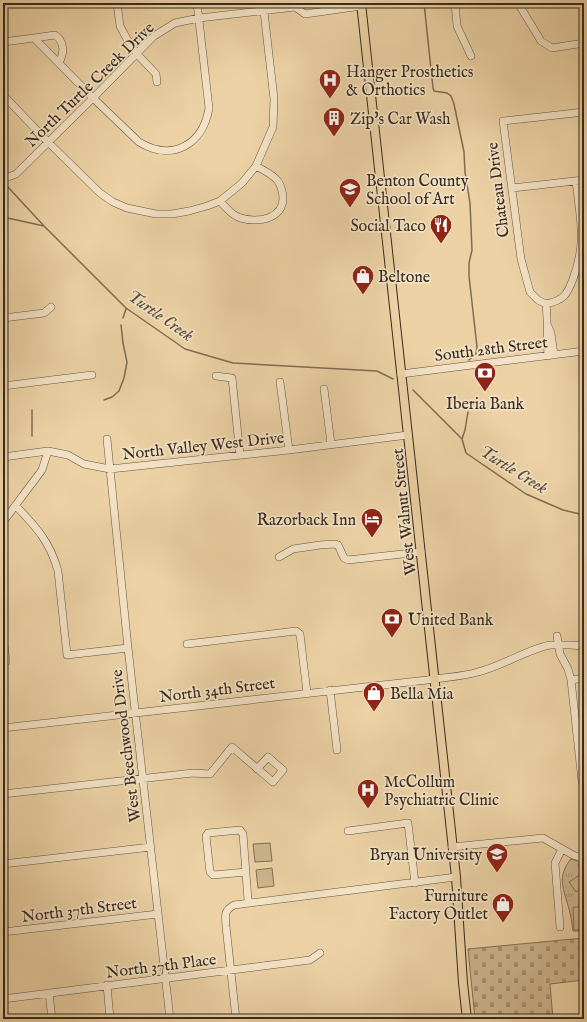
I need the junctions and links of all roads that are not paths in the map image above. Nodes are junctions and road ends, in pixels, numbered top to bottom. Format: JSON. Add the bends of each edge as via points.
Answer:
{"nodes":[{"id":1,"x":117,"y":3,"type":"edge"},
{"id":2,"x":197,"y":3,"type":"edge"},
{"id":3,"x":455,"y":3,"type":"edge"},
{"id":4,"x":518,"y":3,"type":"edge"},
{"id":5,"x":297,"y":5,"type":"edge"},
{"id":6,"x":361,"y":5,"type":"edge"},
{"id":7,"x":264,"y":7,"type":"edge"},
{"id":8,"x":199,"y":18,"type":"junction"},
{"id":9,"x":34,"y":38,"type":"junction"},
{"id":10,"x":3,"y":42,"type":"edge"},
{"id":11,"x":584,"y":44,"type":"edge"},
{"id":12,"x":136,"y":54,"type":"junction"},
{"id":13,"x":471,"y":56,"type":"dead end"},
{"id":14,"x":59,"y":62,"type":"junction"},
{"id":15,"x":157,"y":82,"type":"dead end"},
{"id":16,"x":3,"y":95,"type":"edge"},
{"id":17,"x":93,"y":98,"type":"junction"},
{"id":18,"x":584,"y":112,"type":"edge"},
{"id":19,"x":48,"y":142,"type":"junction"},
{"id":20,"x":256,"y":166,"type":"junction"},
{"id":21,"x":3,"y":179,"type":"edge"},
{"id":22,"x":584,"y":180,"type":"edge"},
{"id":23,"x":576,"y":181,"type":"junction"},
{"id":24,"x":512,"y":188,"type":"junction"},
{"id":25,"x":220,"y":201,"type":"junction"},
{"id":26,"x":546,"y":304,"type":"junction"},
{"id":27,"x":52,"y":307,"type":"dead end"},
{"id":28,"x":3,"y":318,"type":"edge"},
{"id":29,"x":584,"y":351,"type":"edge"},
{"id":30,"x":551,"y":355,"type":"junction"},
{"id":31,"x":401,"y":374,"type":"junction"},
{"id":32,"x":92,"y":375,"type":"dead end"},
{"id":33,"x":216,"y":376,"type":"dead end"},
{"id":34,"x":280,"y":382,"type":"dead end"},
{"id":35,"x":3,"y":386,"type":"edge"},
{"id":36,"x":324,"y":389,"type":"dead end"},
{"id":37,"x":408,"y":435,"type":"junction"},
{"id":38,"x":107,"y":440,"type":"dead end"},
{"id":39,"x":331,"y":444,"type":"junction"},
{"id":40,"x":289,"y":450,"type":"junction"},
{"id":41,"x":48,"y":451,"type":"junction"},
{"id":42,"x":240,"y":455,"type":"junction"},
{"id":43,"x":3,"y":456,"type":"edge"},
{"id":44,"x":110,"y":469,"type":"junction"},
{"id":45,"x":16,"y":506,"type":"junction"},
{"id":46,"x":3,"y":522,"type":"edge"},
{"id":47,"x":421,"y":552,"type":"junction"},
{"id":48,"x":279,"y":557,"type":"dead end"},
{"id":49,"x":3,"y":636,"type":"edge"},
{"id":50,"x":557,"y":636,"type":"dead end"},
{"id":51,"x":187,"y":644,"type":"dead end"},
{"id":52,"x":558,"y":645,"type":"junction"},
{"id":53,"x":584,"y":646,"type":"edge"},
{"id":54,"x":128,"y":648,"type":"junction"},
{"id":55,"x":4,"y":662,"type":"edge"},
{"id":56,"x":435,"y":678,"type":"junction"},
{"id":57,"x":584,"y":678,"type":"edge"},
{"id":58,"x":571,"y":680,"type":"junction"},
{"id":59,"x":330,"y":690,"type":"junction"},
{"id":60,"x":307,"y":693,"type":"junction"},
{"id":61,"x":136,"y":713,"type":"junction"},
{"id":62,"x":3,"y":728,"type":"edge"},
{"id":63,"x":337,"y":750,"type":"dead end"},
{"id":64,"x":257,"y":769,"type":"dead end"},
{"id":65,"x":144,"y":778,"type":"junction"},
{"id":66,"x":584,"y":786,"type":"edge"},
{"id":67,"x":3,"y":794,"type":"edge"},
{"id":68,"x":348,"y":831,"type":"dead end"},
{"id":69,"x":151,"y":847,"type":"junction"},
{"id":70,"x":452,"y":847,"type":"junction"},
{"id":71,"x":562,"y":849,"type":"junction"},
{"id":72,"x":584,"y":860,"type":"edge"},
{"id":73,"x":3,"y":864,"type":"edge"},
{"id":74,"x":246,"y":872,"type":"junction"},
{"id":75,"x":456,"y":877,"type":"junction"},
{"id":76,"x":415,"y":882,"type":"junction"},
{"id":77,"x":249,"y":903,"type":"junction"},
{"id":78,"x":158,"y":914,"type":"junction"},
{"id":79,"x":560,"y":927,"type":"dead end"},
{"id":80,"x":3,"y":932,"type":"edge"},
{"id":81,"x":320,"y":953,"type":"dead end"},
{"id":82,"x":230,"y":970,"type":"junction"},
{"id":83,"x":166,"y":978,"type":"junction"},
{"id":84,"x":107,"y":985,"type":"junction"},
{"id":85,"x":49,"y":993,"type":"junction"},
{"id":86,"x":3,"y":998,"type":"edge"},
{"id":87,"x":52,"y":1019,"type":"edge"},
{"id":88,"x":110,"y":1019,"type":"edge"},
{"id":89,"x":170,"y":1019,"type":"edge"},
{"id":90,"x":236,"y":1019,"type":"edge"},
{"id":91,"x":467,"y":1019,"type":"edge"}],
"edges":[{"from":1,"to":12,"type":"street","via":[[120,26]]},
{"from":2,"to":8,"type":"street"},
{"from":3,"to":13,"type":"street","via":[[458,26]]},
{"from":4,"to":11,"type":"street","via":[[547,46],[552,48]]},
{"from":5,"to":6,"type":"street","name":"North Turtle Creek Drive","via":[[305,14]]},
{"from":5,"to":7,"type":"street","name":"North Turtle Creek Drive"},
{"from":6,"to":31,"type":"main road","name":"West Walnut Street"},
{"from":7,"to":8,"type":"street","name":"North Turtle Creek Drive"},
{"from":7,"to":20,"type":"street","via":[[274,99],[273,127]]},
{"from":8,"to":12,"type":"street","name":"North Turtle Creek Drive","via":[[175,23],[154,36]]},
{"from":8,"to":17,"type":"street","via":[[209,108],[202,129],[190,143],[168,151],[147,147]]},
{"from":9,"to":10,"type":"street"},
{"from":9,"to":14,"type":"street"},
{"from":9,"to":14,"type":"street","via":[[55,35],[59,38],[63,56]]},
{"from":12,"to":15,"type":"street","via":[[156,74]]},
{"from":12,"to":17,"type":"street","name":"North Turtle Creek Drive"},
{"from":14,"to":17,"type":"street"},
{"from":16,"to":19,"type":"street"},
{"from":17,"to":19,"type":"street","name":"North Turtle Creek Drive"},
{"from":18,"to":24,"type":"street","name":"Chateau Drive","via":[[503,121]]},
{"from":19,"to":21,"type":"street","name":"North Turtle Creek Drive","via":[[16,174]]},
{"from":19,"to":25,"type":"street","via":[[100,193],[127,208],[156,214],[172,214]]},
{"from":20,"to":25,"type":"street","via":[[242,183]]},
{"from":20,"to":25,"type":"street","via":[[272,175],[281,187],[283,203],[278,212],[264,220],[246,220],[236,216]]},
{"from":22,"to":23,"type":"street"},
{"from":23,"to":24,"type":"street"},
{"from":23,"to":26,"type":"street","via":[[582,236],[579,263],[565,296]]},
{"from":24,"to":26,"type":"street","name":"Chateau Drive","via":[[524,273],[530,292]]},
{"from":26,"to":30,"type":"street","via":[[551,333]]},
{"from":27,"to":28,"type":"street","via":[[44,313]]},
{"from":29,"to":30,"type":"street","name":"South 28th Street"},
{"from":30,"to":31,"type":"street","name":"South 28th Street"},
{"from":31,"to":37,"type":"main road","name":"West Walnut Street"},
{"from":32,"to":35,"type":"street"},
{"from":33,"to":42,"type":"street","via":[[232,378]]},
{"from":34,"to":40,"type":"street"},
{"from":36,"to":39,"type":"street"},
{"from":37,"to":39,"type":"street","name":"North Valley West Drive"},
{"from":37,"to":47,"type":"main road","name":"West Walnut Street"},
{"from":38,"to":44,"type":"street","name":"West Beechwood Drive"},
{"from":39,"to":40,"type":"street","name":"North Valley West Drive"},
{"from":40,"to":42,"type":"street","name":"North Valley West Drive"},
{"from":41,"to":43,"type":"street","name":"North Valley West Drive"},
{"from":41,"to":44,"type":"street","name":"North Valley West Drive","via":[[68,455],[84,464]]},
{"from":41,"to":45,"type":"street","via":[[42,470]]},
{"from":42,"to":44,"type":"street","name":"North Valley West Drive"},
{"from":44,"to":54,"type":"street","name":"West Beechwood Drive"},
{"from":45,"to":46,"type":"street"},
{"from":45,"to":54,"type":"street","via":[[36,527],[54,559],[58,571],[67,655]]},
{"from":47,"to":48,"type":"street","via":[[348,560],[344,558],[338,545],[327,544],[293,549]]},
{"from":47,"to":56,"type":"main road","name":"West Walnut Street"},
{"from":49,"to":55,"type":"street"},
{"from":50,"to":52,"type":"street"},
{"from":51,"to":60,"type":"street","via":[[296,631],[300,634]]},
{"from":52,"to":53,"type":"street","name":"North 34th Street"},
{"from":52,"to":56,"type":"street","name":"North 34th Street","via":[[513,658],[478,673]]},
{"from":52,"to":58,"type":"street"},
{"from":54,"to":61,"type":"street","name":"West Beechwood Drive"},
{"from":56,"to":59,"type":"street","name":"North 34th Street"},
{"from":56,"to":70,"type":"main road","name":"West Walnut Street"},
{"from":57,"to":58,"type":"street"},
{"from":58,"to":66,"type":"street"},
{"from":59,"to":60,"type":"street","name":"North 34th Street"},
{"from":59,"to":63,"type":"street"},
{"from":60,"to":61,"type":"street","name":"North 34th Street"},
{"from":61,"to":62,"type":"street","name":"North 34th Street"},
{"from":61,"to":65,"type":"street","name":"West Beechwood Drive"},
{"from":64,"to":65,"type":"street","via":[[232,747],[210,774],[193,773]]},
{"from":65,"to":67,"type":"street"},
{"from":65,"to":69,"type":"street","name":"West Beechwood Drive"},
{"from":68,"to":76,"type":"street","via":[[408,823]]},
{"from":69,"to":73,"type":"street"},
{"from":69,"to":78,"type":"street","name":"West Beechwood Drive"},
{"from":70,"to":71,"type":"street","via":[[543,838]]},
{"from":70,"to":75,"type":"main road","name":"West Walnut Street"},
{"from":71,"to":72,"type":"street"},
{"from":71,"to":79,"type":"street","via":[[555,863]]},
{"from":74,"to":74,"type":"street","via":[[243,834],[240,830],[208,833],[206,836],[210,872],[213,875]]},
{"from":74,"to":77,"type":"street"},
{"from":75,"to":76,"type":"street"},
{"from":75,"to":91,"type":"main road","name":"West Walnut Street"},
{"from":76,"to":77,"type":"street"},
{"from":77,"to":82,"type":"street","via":[[234,905],[227,909],[225,915]]},
{"from":78,"to":80,"type":"street","name":"North 37th Street"},
{"from":78,"to":83,"type":"street","name":"West Beechwood Drive"},
{"from":81,"to":82,"type":"street","name":"North 37th Place","via":[[310,960]]},
{"from":82,"to":83,"type":"street","name":"North 37th Place"},
{"from":82,"to":90,"type":"street"},
{"from":83,"to":84,"type":"street","name":"North 37th Place"},
{"from":83,"to":89,"type":"street","name":"West Beechwood Drive"},
{"from":84,"to":85,"type":"street","name":"North 37th Place"},
{"from":84,"to":88,"type":"street"},
{"from":85,"to":86,"type":"street","name":"North 37th Place"},
{"from":85,"to":87,"type":"street"}]}
